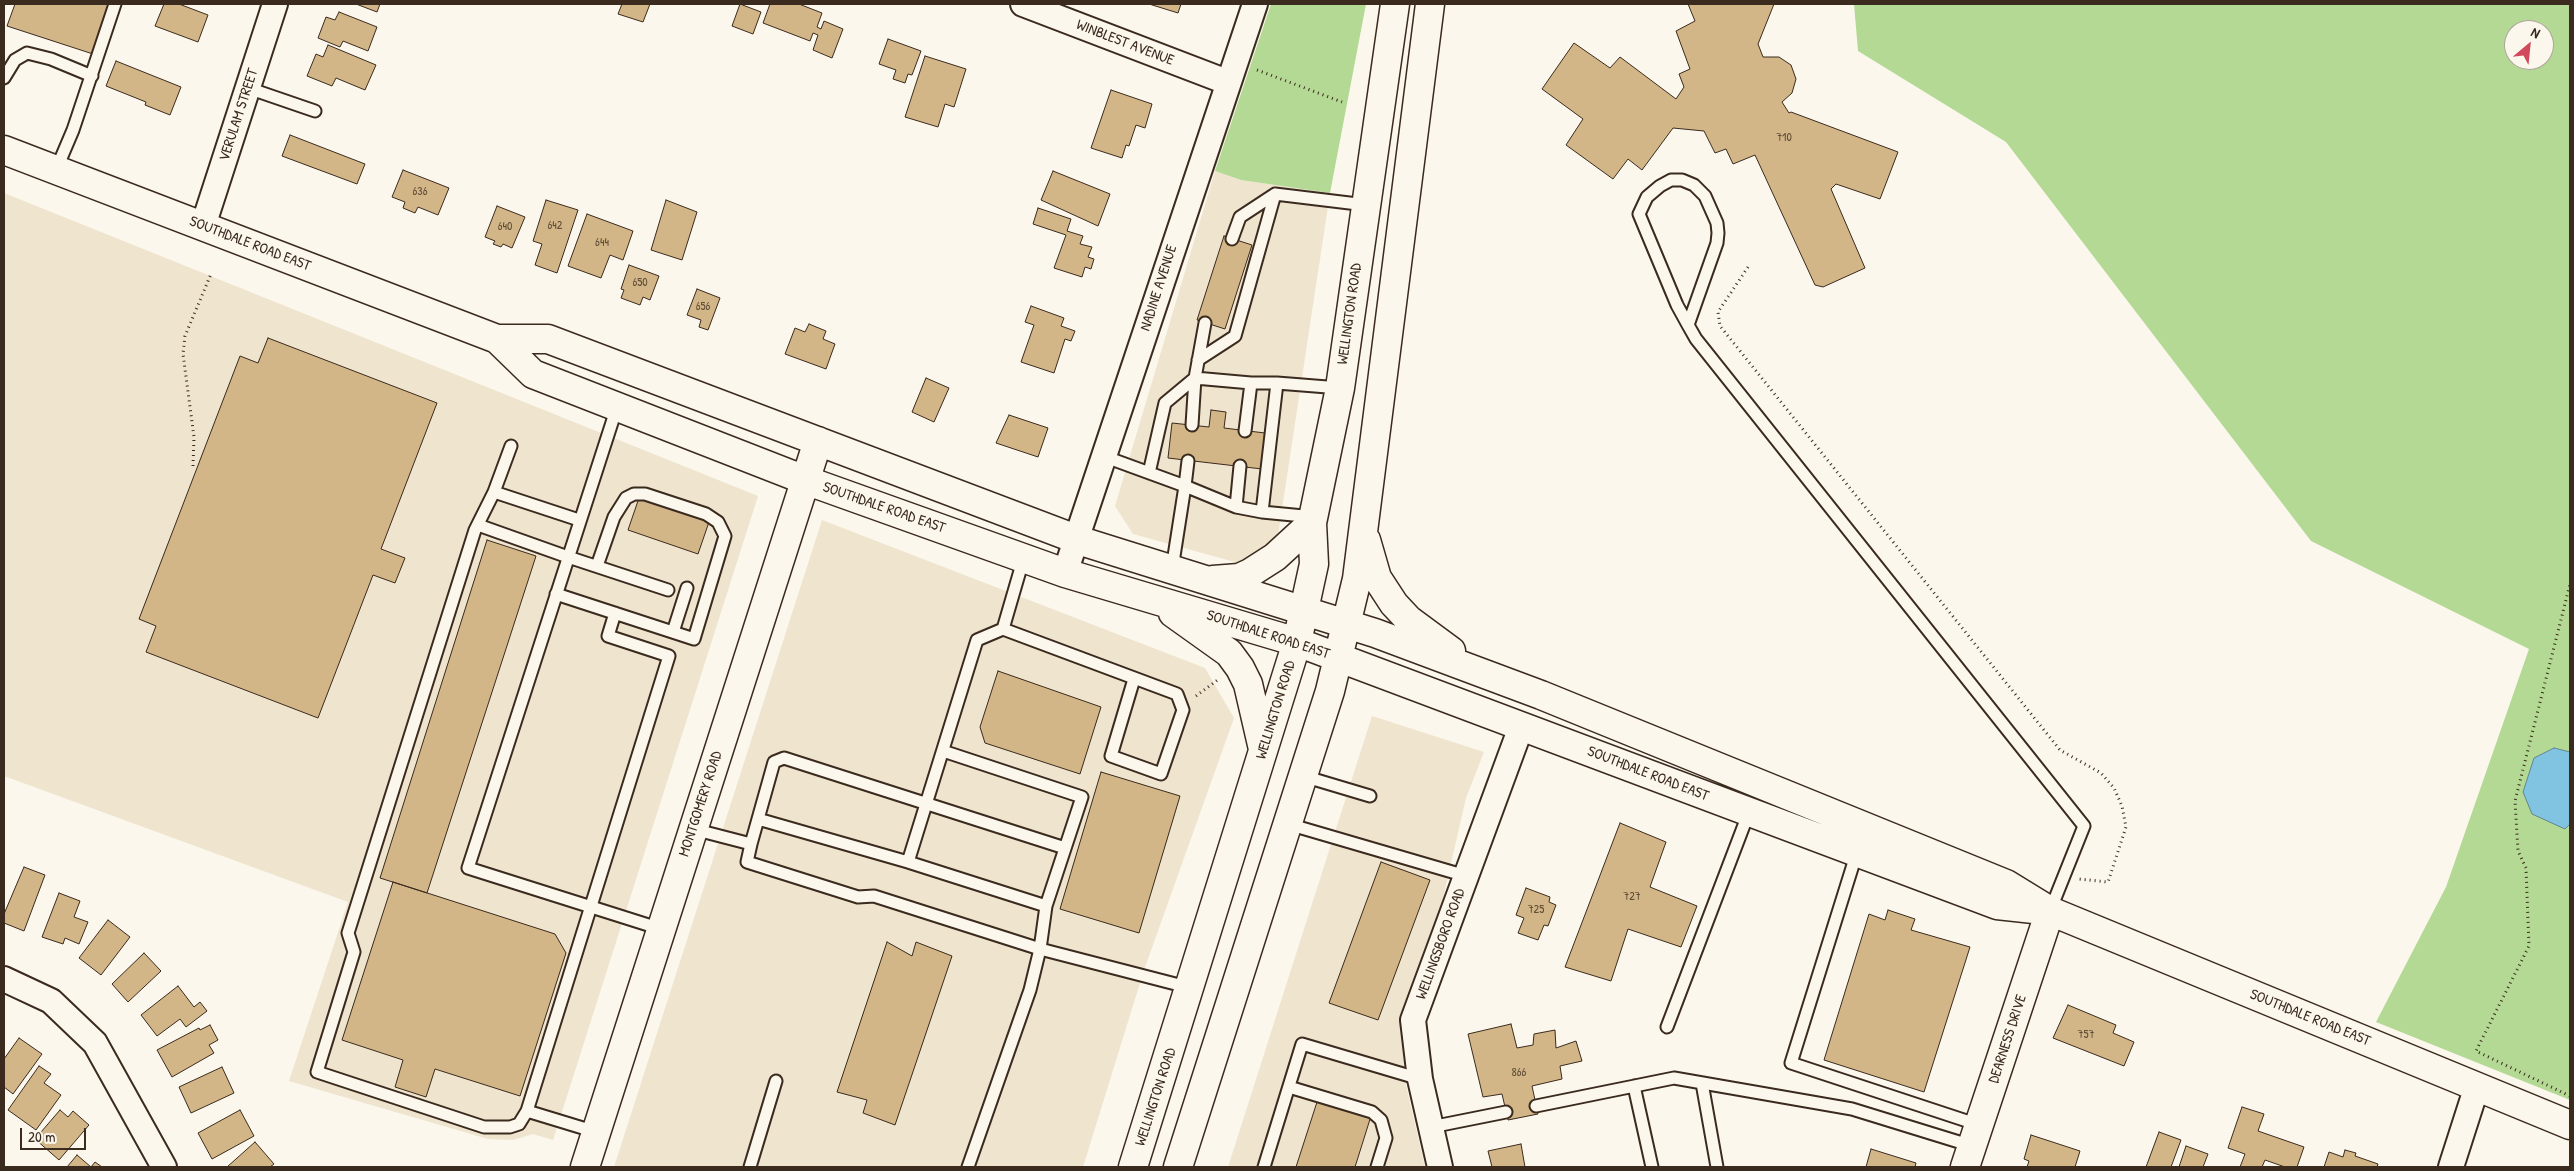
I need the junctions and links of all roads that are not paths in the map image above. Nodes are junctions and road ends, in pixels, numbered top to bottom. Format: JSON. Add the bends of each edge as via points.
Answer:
{"nodes":[{"id":1,"x":115,"y":4,"type":"edge"},
{"id":2,"x":275,"y":4,"type":"edge"},
{"id":3,"x":1023,"y":4,"type":"edge"},
{"id":4,"x":1255,"y":4,"type":"edge"},
{"id":5,"x":1395,"y":4,"type":"edge"},
{"id":6,"x":1430,"y":4,"type":"edge"},
{"id":7,"x":92,"y":76,"type":"junction"},
{"id":8,"x":4,"y":78,"type":"edge"},
{"id":9,"x":1227,"y":82,"type":"junction"},
{"id":10,"x":248,"y":88,"type":"junction"},
{"id":11,"x":315,"y":111,"type":"dead end"},
{"id":12,"x":4,"y":150,"type":"edge"},
{"id":13,"x":56,"y":170,"type":"junction"},
{"id":14,"x":1275,"y":194,"type":"junction"},
{"id":15,"x":1366,"y":205,"type":"junction"},
{"id":16,"x":203,"y":226,"type":"junction"},
{"id":17,"x":1232,"y":239,"type":"dead end"},
{"id":18,"x":1205,"y":323,"type":"dead end"},
{"id":19,"x":1688,"y":325,"type":"junction"},
{"id":20,"x":496,"y":339,"type":"junction"},
{"id":21,"x":1198,"y":360,"type":"junction"},
{"id":22,"x":1195,"y":378,"type":"junction"},
{"id":23,"x":1251,"y":383,"type":"junction"},
{"id":24,"x":1277,"y":383,"type":"junction"},
{"id":25,"x":1340,"y":388,"type":"junction"},
{"id":26,"x":617,"y":407,"type":"junction"},
{"id":27,"x":1192,"y":425,"type":"dead end"},
{"id":28,"x":1245,"y":431,"type":"dead end"},
{"id":29,"x":818,"y":441,"type":"junction"},
{"id":30,"x":511,"y":446,"type":"dead end"},
{"id":31,"x":1103,"y":456,"type":"junction"},
{"id":32,"x":1188,"y":460,"type":"dead end"},
{"id":33,"x":1240,"y":466,"type":"dead end"},
{"id":34,"x":1149,"y":473,"type":"junction"},
{"id":35,"x":806,"y":480,"type":"junction"},
{"id":36,"x":1185,"y":486,"type":"junction"},
{"id":37,"x":494,"y":492,"type":"junction"},
{"id":38,"x":1236,"y":508,"type":"junction"},
{"id":39,"x":1262,"y":512,"type":"junction"},
{"id":40,"x":579,"y":520,"type":"junction"},
{"id":41,"x":1313,"y":520,"type":"junction"},
{"id":42,"x":478,"y":525,"type":"junction"},
{"id":43,"x":1363,"y":529,"type":"junction"},
{"id":44,"x":1076,"y":539,"type":"junction"},
{"id":45,"x":568,"y":557,"type":"junction"},
{"id":46,"x":1024,"y":558,"type":"junction"},
{"id":47,"x":598,"y":566,"type":"junction"},
{"id":48,"x":1172,"y":569,"type":"junction"},
{"id":49,"x":1065,"y":573,"type":"junction"},
{"id":50,"x":1209,"y":580,"type":"junction"},
{"id":51,"x":687,"y":588,"type":"dead end"},
{"id":52,"x":668,"y":590,"type":"dead end"},
{"id":53,"x":556,"y":594,"type":"junction"},
{"id":54,"x":1154,"y":600,"type":"junction"},
{"id":55,"x":1303,"y":610,"type":"junction"},
{"id":56,"x":615,"y":613,"type":"junction"},
{"id":57,"x":1346,"y":624,"type":"junction"},
{"id":58,"x":1002,"y":629,"type":"junction"},
{"id":59,"x":674,"y":632,"type":"junction"},
{"id":60,"x":1297,"y":642,"type":"junction"},
{"id":61,"x":1337,"y":657,"type":"junction"},
{"id":62,"x":1475,"y":670,"type":"junction"},
{"id":63,"x":1134,"y":679,"type":"junction"},
{"id":64,"x":1522,"y":727,"type":"junction"},
{"id":65,"x":943,"y":751,"type":"junction"},
{"id":66,"x":1263,"y":751,"type":"junction"},
{"id":67,"x":1303,"y":776,"type":"junction"},
{"id":68,"x":1370,"y":796,"type":"dead end"},
{"id":69,"x":926,"y":804,"type":"junction"},
{"id":70,"x":1749,"y":812,"type":"junction"},
{"id":71,"x":758,"y":819,"type":"junction"},
{"id":72,"x":1288,"y":824,"type":"junction"},
{"id":73,"x":693,"y":829,"type":"junction"},
{"id":74,"x":751,"y":844,"type":"junction"},
{"id":75,"x":1065,"y":848,"type":"junction"},
{"id":76,"x":1856,"y":852,"type":"junction"},
{"id":77,"x":908,"y":862,"type":"junction"},
{"id":78,"x":1466,"y":876,"type":"junction"},
{"id":79,"x":1046,"y":906,"type":"junction"},
{"id":80,"x":591,"y":907,"type":"junction"},
{"id":81,"x":2050,"y":911,"type":"junction"},
{"id":82,"x":661,"y":929,"type":"junction"},
{"id":83,"x":1040,"y":948,"type":"junction"},
{"id":84,"x":4,"y":979,"type":"edge"},
{"id":85,"x":1191,"y":988,"type":"junction"},
{"id":86,"x":1667,"y":1027,"type":"dead end"},
{"id":87,"x":1420,"y":1079,"type":"junction"},
{"id":88,"x":776,"y":1081,"type":"dead end"},
{"id":89,"x":1702,"y":1083,"type":"junction"},
{"id":90,"x":1634,"y":1086,"type":"junction"},
{"id":91,"x":2477,"y":1086,"type":"junction"},
{"id":92,"x":1289,"y":1087,"type":"junction"},
{"id":93,"x":1536,"y":1106,"type":"dead end"},
{"id":94,"x":527,"y":1111,"type":"junction"},
{"id":95,"x":1506,"y":1112,"type":"dead end"},
{"id":96,"x":2570,"y":1125,"type":"edge"},
{"id":97,"x":1431,"y":1127,"type":"junction"},
{"id":98,"x":596,"y":1132,"type":"junction"},
{"id":99,"x":1972,"y":1146,"type":"edge"},
{"id":100,"x":164,"y":1167,"type":"edge"},
{"id":101,"x":585,"y":1167,"type":"edge"},
{"id":102,"x":750,"y":1167,"type":"edge"},
{"id":103,"x":968,"y":1167,"type":"edge"},
{"id":104,"x":1133,"y":1167,"type":"edge"},
{"id":105,"x":1178,"y":1167,"type":"edge"},
{"id":106,"x":1264,"y":1167,"type":"edge"},
{"id":107,"x":1377,"y":1167,"type":"edge"},
{"id":108,"x":1440,"y":1167,"type":"edge"},
{"id":109,"x":1652,"y":1167,"type":"edge"},
{"id":110,"x":1716,"y":1167,"type":"edge"},
{"id":111,"x":2451,"y":1167,"type":"edge"}],
"edges":[{"from":1,"to":7,"type":"lane"},
{"from":2,"to":10,"type":"street","name":"VERULAM STREET"},
{"from":3,"to":9,"type":"street","name":"WINBLEST AVENUE"},
{"from":4,"to":9,"type":"street","name":"NADINE AVENUE"},
{"from":5,"to":15,"type":"main road","name":"WELLINGTON ROAD"},
{"from":6,"to":43,"type":"main road"},
{"from":7,"to":8,"type":"lane","via":[[52,59],[27,53],[15,60]]},
{"from":7,"to":13,"type":"lane"},
{"from":9,"to":31,"type":"street","name":"NADINE AVENUE"},
{"from":10,"to":11,"type":"lane"},
{"from":10,"to":16,"type":"street","name":"VERULAM STREET"},
{"from":12,"to":13,"type":"main road","name":"SOUTHDALE ROAD EAST"},
{"from":13,"to":16,"type":"main road","name":"SOUTHDALE ROAD EAST"},
{"from":14,"to":15,"type":"lane"},
{"from":14,"to":17,"type":"lane","via":[[1240,217]]},
{"from":14,"to":21,"type":"lane","via":[[1235,336]]},
{"from":15,"to":25,"type":"main road","name":"WELLINGTON ROAD"},
{"from":16,"to":20,"type":"main road","name":"SOUTHDALE ROAD EAST"},
{"from":18,"to":21,"type":"lane"},
{"from":19,"to":19,"type":"lane","via":[[1639,214],[1647,197],[1670,180],[1688,182],[1705,196],[1717,223],[1717,243]]},
{"from":19,"to":81,"type":"lane","via":[[1749,408],[2084,826]]},
{"from":20,"to":26,"type":"main road","name":"SOUTHDALE ROAD EAST","via":[[533,374]]},
{"from":20,"to":29,"type":"main road","name":"SOUTHDALE ROAD EAST","via":[[548,339]]},
{"from":21,"to":22,"type":"lane"},
{"from":22,"to":23,"type":"lane"},
{"from":22,"to":27,"type":"lane"},
{"from":22,"to":34,"type":"lane","via":[[1165,404]]},
{"from":23,"to":24,"type":"lane"},
{"from":23,"to":28,"type":"lane"},
{"from":24,"to":25,"type":"lane"},
{"from":24,"to":39,"type":"lane"},
{"from":25,"to":41,"type":"main road","name":"WELLINGTON ROAD"},
{"from":26,"to":35,"type":"main road","name":"SOUTHDALE ROAD EAST"},
{"from":26,"to":40,"type":"lane"},
{"from":29,"to":35,"type":"main road","name":"MONTGOMERY ROAD"},
{"from":29,"to":44,"type":"main road","name":"SOUTHDALE ROAD EAST"},
{"from":30,"to":37,"type":"lane"},
{"from":31,"to":34,"type":"lane"},
{"from":31,"to":44,"type":"street","name":"NADINE AVENUE"},
{"from":32,"to":36,"type":"lane"},
{"from":33,"to":38,"type":"lane"},
{"from":34,"to":36,"type":"lane"},
{"from":35,"to":46,"type":"main road","name":"SOUTHDALE ROAD EAST"},
{"from":35,"to":73,"type":"main road","name":"MONTGOMERY ROAD"},
{"from":36,"to":38,"type":"lane"},
{"from":36,"to":48,"type":"lane"},
{"from":37,"to":40,"type":"lane"},
{"from":37,"to":42,"type":"lane"},
{"from":38,"to":39,"type":"lane"},
{"from":39,"to":41,"type":"lane"},
{"from":40,"to":45,"type":"lane"},
{"from":41,"to":50,"type":"main road","via":[[1275,557],[1250,574]]},
{"from":41,"to":55,"type":"main road","name":"WELLINGTON ROAD","via":[[1314,564]]},
{"from":42,"to":45,"type":"lane"},
{"from":42,"to":94,"type":"lane","via":[[348,933],[354,952],[317,1072],[484,1127],[519,1124]]},
{"from":43,"to":57,"type":"main road","via":[[1357,579]]},
{"from":43,"to":62,"type":"main road","via":[[1378,578],[1394,604],[1409,620]]},
{"from":44,"to":48,"type":"main road","name":"SOUTHDALE ROAD EAST"},
{"from":44,"to":49,"type":"street","name":"NADINE AVENUE"},
{"from":45,"to":47,"type":"lane"},
{"from":45,"to":53,"type":"lane"},
{"from":46,"to":49,"type":"main road","name":"SOUTHDALE ROAD EAST"},
{"from":46,"to":58,"type":"lane"},
{"from":47,"to":52,"type":"lane"},
{"from":47,"to":59,"type":"lane","via":[[614,517],[626,498],[634,494],[645,494],[706,514],[718,522],[725,536],[694,639]]},
{"from":48,"to":50,"type":"main road","name":"SOUTHDALE ROAD EAST"},
{"from":49,"to":54,"type":"main road","name":"SOUTHDALE ROAD EAST"},
{"from":50,"to":55,"type":"main road","name":"SOUTHDALE ROAD EAST"},
{"from":51,"to":59,"type":"lane"},
{"from":53,"to":56,"type":"lane"},
{"from":53,"to":80,"type":"lane","via":[[468,868]]},
{"from":54,"to":60,"type":"main road","name":"SOUTHDALE ROAD EAST"},
{"from":54,"to":66,"type":"main road","via":[[1229,654],[1240,668],[1248,684]]},
{"from":55,"to":57,"type":"main road","name":"SOUTHDALE ROAD EAST"},
{"from":55,"to":60,"type":"main road","name":"WELLINGTON ROAD"},
{"from":56,"to":59,"type":"lane"},
{"from":56,"to":80,"type":"lane","via":[[608,636],[670,656]]},
{"from":57,"to":61,"type":"main road"},
{"from":57,"to":62,"type":"main road","name":"SOUTHDALE ROAD EAST"},
{"from":58,"to":63,"type":"lane"},
{"from":58,"to":65,"type":"lane","via":[[977,640]]},
{"from":60,"to":61,"type":"main road","name":"SOUTHDALE ROAD EAST"},
{"from":60,"to":66,"type":"main road","name":"WELLINGTON ROAD"},
{"from":61,"to":64,"type":"main road","name":"SOUTHDALE ROAD EAST"},
{"from":61,"to":67,"type":"main road","via":[[1330,691]]},
{"from":62,"to":81,"type":"main road","name":"SOUTHDALE ROAD EAST","via":[[2006,884]]},
{"from":63,"to":63,"type":"lane","via":[[1177,694],[1183,710],[1161,774],[1110,756]]},
{"from":64,"to":70,"type":"main road","name":"SOUTHDALE ROAD EAST"},
{"from":64,"to":78,"type":"street","name":"WELLINGSBORO ROAD"},
{"from":65,"to":69,"type":"lane"},
{"from":65,"to":75,"type":"lane","via":[[1082,797]]},
{"from":66,"to":85,"type":"main road","name":"WELLINGTON ROAD"},
{"from":67,"to":68,"type":"lane"},
{"from":67,"to":72,"type":"main road"},
{"from":69,"to":71,"type":"lane","via":[[784,758],[774,762]]},
{"from":69,"to":75,"type":"lane"},
{"from":69,"to":77,"type":"lane"},
{"from":70,"to":76,"type":"main road","name":"SOUTHDALE ROAD EAST"},
{"from":70,"to":86,"type":"lane"},
{"from":71,"to":74,"type":"lane"},
{"from":71,"to":77,"type":"lane"},
{"from":72,"to":78,"type":"lane"},
{"from":72,"to":105,"type":"main road"},
{"from":73,"to":74,"type":"lane"},
{"from":73,"to":82,"type":"main road","name":"MONTGOMERY ROAD"},
{"from":74,"to":83,"type":"lane","via":[[747,862],[858,897],[874,896]]},
{"from":75,"to":79,"type":"lane"},
{"from":76,"to":81,"type":"main road","name":"SOUTHDALE ROAD EAST","via":[[1997,905]]},
{"from":76,"to":99,"type":"lane","via":[[1791,1063]]},
{"from":77,"to":79,"type":"lane"},
{"from":78,"to":87,"type":"street","name":"WELLINGSBORO ROAD","via":[[1412,1020]]},
{"from":79,"to":83,"type":"lane"},
{"from":80,"to":82,"type":"lane"},
{"from":80,"to":94,"type":"lane"},
{"from":81,"to":91,"type":"main road","name":"SOUTHDALE ROAD EAST"},
{"from":81,"to":99,"type":"main road","name":"DEARNESS DRIVE"},
{"from":82,"to":98,"type":"main road","name":"MONTGOMERY ROAD"},
{"from":83,"to":85,"type":"lane"},
{"from":83,"to":103,"type":"lane","via":[[1030,990]]},
{"from":84,"to":100,"type":"street","via":[[51,1001],[96,1043]]},
{"from":85,"to":104,"type":"main road","name":"WELLINGTON ROAD"},
{"from":87,"to":92,"type":"lane","via":[[1302,1044]]},
{"from":87,"to":97,"type":"street","name":"WELLINGSBORO ROAD"},
{"from":88,"to":102,"type":"lane"},
{"from":89,"to":90,"type":"lane","via":[[1674,1078]]},
{"from":89,"to":99,"type":"lane","via":[[1852,1109]]},
{"from":89,"to":110,"type":"lane"},
{"from":90,"to":93,"type":"lane"},
{"from":90,"to":109,"type":"lane"},
{"from":91,"to":96,"type":"main road","name":"SOUTHDALE ROAD EAST"},
{"from":91,"to":111,"type":"street"},
{"from":92,"to":106,"type":"lane"},
{"from":92,"to":107,"type":"lane","via":[[1372,1112],[1381,1120],[1386,1138]]},
{"from":94,"to":98,"type":"lane"},
{"from":95,"to":97,"type":"lane"},
{"from":97,"to":108,"type":"street","name":"WELLINGSBORO ROAD"},
{"from":98,"to":101,"type":"main road","name":"MONTGOMERY ROAD"}]}
